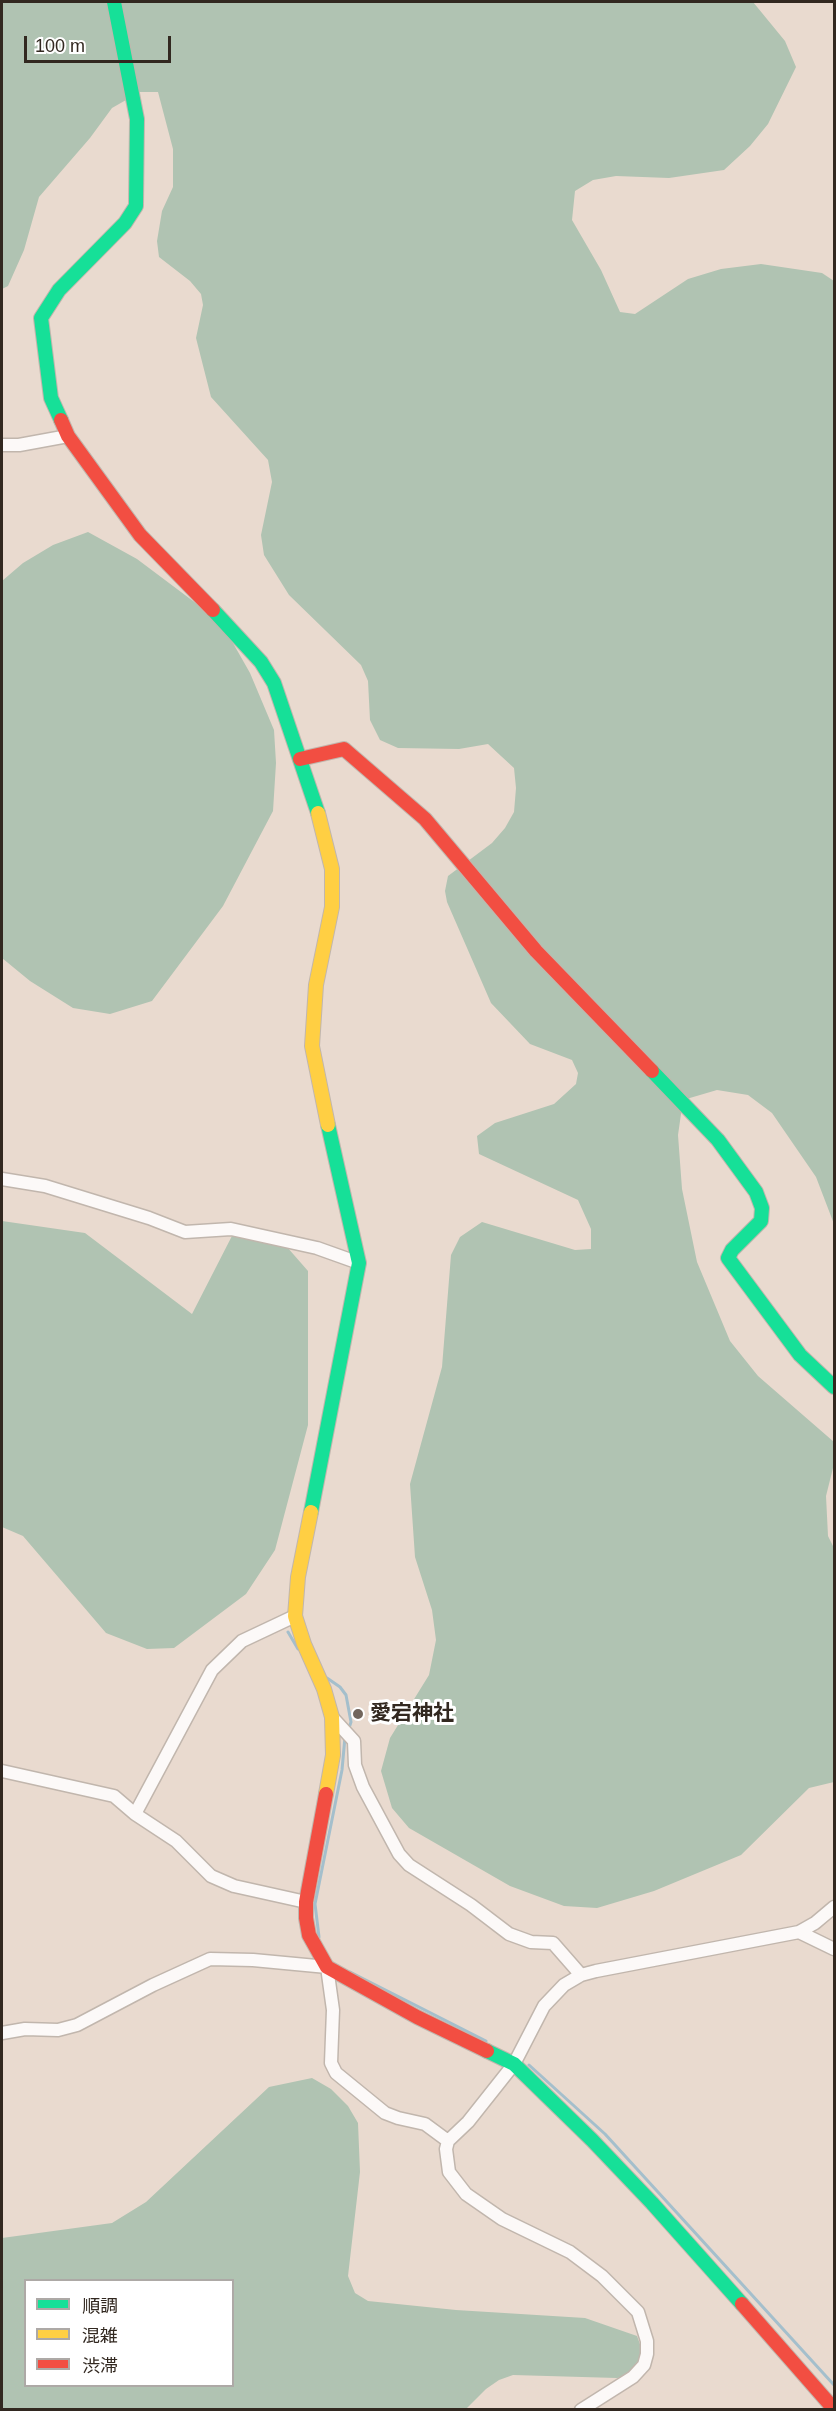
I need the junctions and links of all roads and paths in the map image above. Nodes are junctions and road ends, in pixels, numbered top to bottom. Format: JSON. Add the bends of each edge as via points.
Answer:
{"nodes":[{"id":1,"x":114,"y":2,"type":"edge"},
{"id":2,"x":68,"y":436,"type":"junction"},
{"id":3,"x":2,"y":445,"type":"edge"},
{"id":4,"x":300,"y":759,"type":"junction"},
{"id":5,"x":2,"y":1179,"type":"edge"},
{"id":6,"x":359,"y":1263,"type":"junction"},
{"id":7,"x":834,"y":1387,"type":"edge"},
{"id":8,"x":295,"y":1616,"type":"junction"},
{"id":9,"x":332,"y":1717,"type":"junction"},
{"id":10,"x":2,"y":1771,"type":"edge"},
{"id":11,"x":135,"y":1814,"type":"junction"},
{"id":12,"x":306,"y":1902,"type":"junction"},
{"id":13,"x":834,"y":1907,"type":"edge"},
{"id":14,"x":799,"y":1932,"type":"junction"},
{"id":15,"x":834,"y":1949,"type":"edge"},
{"id":16,"x":327,"y":1967,"type":"junction"},
{"id":17,"x":580,"y":1975,"type":"junction"},
{"id":18,"x":2,"y":2033,"type":"edge"},
{"id":19,"x":514,"y":2064,"type":"junction"},
{"id":20,"x":448,"y":2141,"type":"junction"},
{"id":21,"x":581,"y":2409,"type":"edge"},
{"id":22,"x":834,"y":2409,"type":"edge"}],
"edges":[{"from":1,"to":2,"type":"street","via":[[137,119],[136,206],[125,224],[59,290],[41,318],[51,398]]},
{"from":2,"to":3,"type":"street"},
{"from":2,"to":4,"type":"street","via":[[140,535],[261,662],[274,682]]},
{"from":4,"to":6,"type":"street","via":[[329,852],[333,885],[316,985],[312,1046]]},
{"from":4,"to":7,"type":"street","via":[[344,749],[425,819],[536,951],[718,1140],[756,1192],[762,1208],[761,1221],[728,1258],[800,1355]]},
{"from":5,"to":6,"type":"street","via":[[45,1186],[185,1232],[231,1229],[317,1248]]},
{"from":6,"to":8,"type":"street","via":[[298,1578]]},
{"from":8,"to":9,"type":"street"},
{"from":8,"to":11,"type":"street","via":[[242,1641],[212,1670]]},
{"from":9,"to":12,"type":"street","via":[[333,1755]]},
{"from":9,"to":17,"type":"street","via":[[354,1741],[355,1765],[363,1787],[399,1854],[409,1865],[508,1934],[531,1942],[553,1943]]},
{"from":10,"to":11,"type":"street","via":[[114,1796]]},
{"from":11,"to":12,"type":"street","via":[[176,1841],[211,1876],[234,1886]]},
{"from":12,"to":16,"type":"street","via":[[309,1935]]},
{"from":13,"to":14,"type":"street"},
{"from":14,"to":15,"type":"street"},
{"from":14,"to":17,"type":"street"},
{"from":16,"to":18,"type":"street","via":[[210,1959],[77,2025]]},
{"from":16,"to":19,"type":"street"},
{"from":16,"to":20,"type":"street","via":[[333,2010],[331,2063],[336,2073],[386,2113],[425,2124]]},
{"from":17,"to":19,"type":"street","via":[[555,1992],[544,2006]]},
{"from":19,"to":20,"type":"street"},
{"from":19,"to":22,"type":"street","via":[[645,2195]]},
{"from":20,"to":21,"type":"street","via":[[449,2172],[466,2194],[502,2220],[570,2252],[602,2276],[638,2312],[647,2341],[644,2365],[633,2377]]}]}
